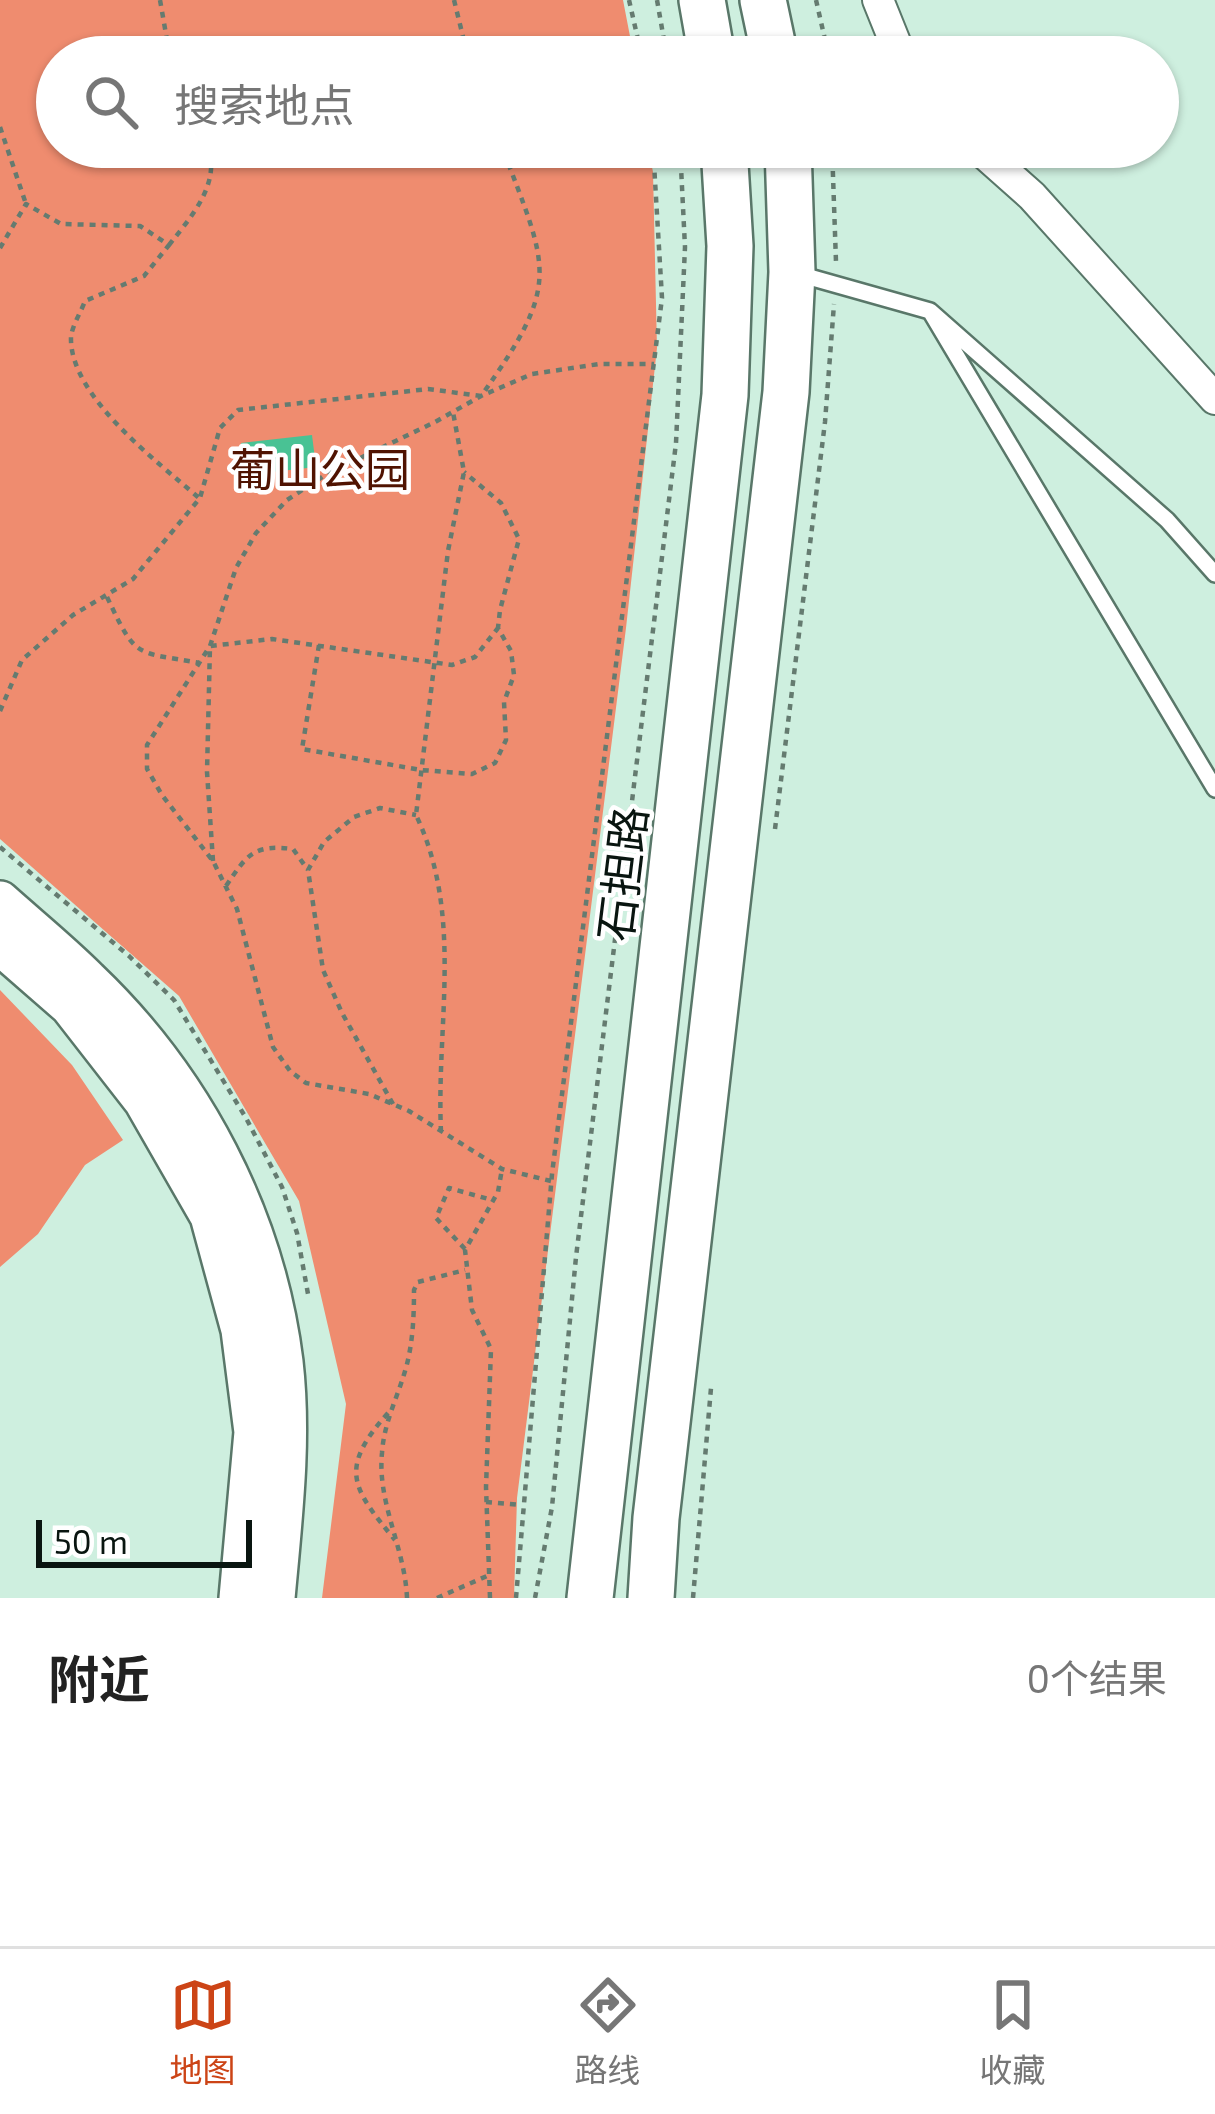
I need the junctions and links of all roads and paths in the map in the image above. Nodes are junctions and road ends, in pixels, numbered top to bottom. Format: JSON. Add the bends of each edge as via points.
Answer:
{"nodes":[{"id":1,"x":160,"y":0,"type":"edge"},
{"id":2,"x":454,"y":0,"type":"edge"},
{"id":3,"x":629,"y":0,"type":"edge"},
{"id":4,"x":657,"y":0,"type":"edge"},
{"id":5,"x":702,"y":0,"type":"edge"},
{"id":6,"x":764,"y":0,"type":"edge"},
{"id":7,"x":815,"y":0,"type":"edge"},
{"id":8,"x":878,"y":0,"type":"edge"},
{"id":9,"x":166,"y":36,"type":"edge"},
{"id":10,"x":463,"y":36,"type":"edge"},
{"id":11,"x":637,"y":36,"type":"edge"},
{"id":12,"x":663,"y":36,"type":"edge"},
{"id":13,"x":708,"y":36,"type":"edge"},
{"id":14,"x":771,"y":36,"type":"edge"},
{"id":15,"x":824,"y":36,"type":"edge"},
{"id":16,"x":893,"y":36,"type":"edge"},
{"id":17,"x":0,"y":127,"type":"edge"},
{"id":18,"x":212,"y":168,"type":"edge"},
{"id":19,"x":510,"y":168,"type":"edge"},
{"id":20,"x":654,"y":168,"type":"edge"},
{"id":21,"x":681,"y":168,"type":"edge"},
{"id":22,"x":725,"y":168,"type":"edge"},
{"id":23,"x":789,"y":168,"type":"edge"},
{"id":24,"x":1001,"y":168,"type":"edge"},
{"id":25,"x":26,"y":204,"type":"junction"},
{"id":26,"x":169,"y":245,"type":"junction"},
{"id":27,"x":0,"y":248,"type":"edge"},
{"id":28,"x":792,"y":272,"type":"junction"},
{"id":29,"x":930,"y":311,"type":"junction"},
{"id":30,"x":654,"y":364,"type":"junction"},
{"id":31,"x":481,"y":396,"type":"junction"},
{"id":32,"x":1215,"y":399,"type":"edge"},
{"id":33,"x":452,"y":412,"type":"junction"},
{"id":34,"x":464,"y":472,"type":"junction"},
{"id":35,"x":200,"y":498,"type":"junction"},
{"id":36,"x":1215,"y":574,"type":"edge"},
{"id":37,"x":106,"y":595,"type":"junction"},
{"id":38,"x":498,"y":628,"type":"junction"},
{"id":39,"x":319,"y":645,"type":"junction"},
{"id":40,"x":210,"y":646,"type":"junction"},
{"id":41,"x":200,"y":663,"type":"junction"},
{"id":42,"x":434,"y":664,"type":"junction"},
{"id":43,"x":0,"y":711,"type":"edge"},
{"id":44,"x":421,"y":770,"type":"junction"},
{"id":45,"x":1215,"y":789,"type":"edge"},
{"id":46,"x":416,"y":815,"type":"junction"},
{"id":47,"x":213,"y":861,"type":"junction"},
{"id":48,"x":308,"y":869,"type":"junction"},
{"id":49,"x":226,"y":886,"type":"junction"},
{"id":50,"x":0,"y":901,"type":"edge"},
{"id":51,"x":0,"y":945,"type":"edge"},
{"id":52,"x":394,"y":1105,"type":"junction"},
{"id":53,"x":441,"y":1132,"type":"junction"},
{"id":54,"x":502,"y":1169,"type":"junction"},
{"id":55,"x":551,"y":1181,"type":"junction"},
{"id":56,"x":492,"y":1200,"type":"junction"},
{"id":57,"x":465,"y":1250,"type":"junction"},
{"id":58,"x":465,"y":1270,"type":"junction"},
{"id":59,"x":388,"y":1413,"type":"junction"},
{"id":60,"x":486,"y":1502,"type":"junction"},
{"id":61,"x":521,"y":1505,"type":"junction"},
{"id":62,"x":399,"y":1545,"type":"junction"},
{"id":63,"x":488,"y":1575,"type":"junction"},
{"id":64,"x":239,"y":1598,"type":"edge"},
{"id":65,"x":275,"y":1598,"type":"edge"},
{"id":66,"x":407,"y":1598,"type":"edge"},
{"id":67,"x":437,"y":1598,"type":"edge"},
{"id":68,"x":490,"y":1598,"type":"edge"},
{"id":69,"x":516,"y":1598,"type":"edge"},
{"id":70,"x":536,"y":1598,"type":"edge"},
{"id":71,"x":590,"y":1598,"type":"edge"},
{"id":72,"x":651,"y":1598,"type":"edge"}],
"edges":[{"from":1,"to":9,"type":"path"},
{"from":2,"to":10,"type":"path"},
{"from":3,"to":11,"type":"path"},
{"from":4,"to":12,"type":"path"},
{"from":5,"to":13,"type":"main road"},
{"from":6,"to":14,"type":"main road"},
{"from":7,"to":15,"type":"path"},
{"from":8,"to":16,"type":"street"},
{"from":17,"to":25,"type":"path"},
{"from":18,"to":26,"type":"path","via":[[192,217]]},
{"from":19,"to":31,"type":"path","via":[[537,239],[538,296],[521,340]]},
{"from":20,"to":30,"type":"path","via":[[662,298]]},
{"from":21,"to":70,"type":"path","name":"石担路","via":[[676,443]]},
{"from":22,"to":71,"type":"main road","name":"石担路","via":[[725,395]]},
{"from":23,"to":28,"type":"main road"},
{"from":24,"to":32,"type":"street"},
{"from":25,"to":26,"type":"path","via":[[61,224],[140,226]]},
{"from":25,"to":27,"type":"path"},
{"from":26,"to":35,"type":"path","via":[[144,276],[85,302],[71,334],[90,390]]},
{"from":28,"to":29,"type":"lane"},
{"from":28,"to":72,"type":"main road","via":[[787,392]]},
{"from":29,"to":36,"type":"lane","via":[[1167,520]]},
{"from":29,"to":45,"type":"lane"},
{"from":30,"to":31,"type":"path","via":[[532,374]]},
{"from":30,"to":55,"type":"path"},
{"from":31,"to":33,"type":"path"},
{"from":31,"to":35,"type":"path","via":[[428,388],[238,410],[220,428]]},
{"from":33,"to":34,"type":"path"},
{"from":33,"to":40,"type":"path","via":[[287,500],[236,568]]},
{"from":34,"to":38,"type":"path","via":[[501,503],[519,539]]},
{"from":34,"to":42,"type":"path"},
{"from":35,"to":37,"type":"path","via":[[133,579]]},
{"from":37,"to":41,"type":"path","via":[[130,645]]},
{"from":37,"to":43,"type":"path","via":[[22,660]]},
{"from":38,"to":42,"type":"path","via":[[475,657]]},
{"from":38,"to":44,"type":"path","via":[[514,675],[496,763],[472,774]]},
{"from":39,"to":40,"type":"path","via":[[272,639]]},
{"from":39,"to":42,"type":"path"},
{"from":39,"to":44,"type":"path","via":[[302,749]]},
{"from":40,"to":41,"type":"path"},
{"from":40,"to":47,"type":"path"},
{"from":41,"to":47,"type":"path","via":[[147,745],[147,769]]},
{"from":42,"to":44,"type":"path"},
{"from":44,"to":46,"type":"path"},
{"from":46,"to":48,"type":"path","via":[[380,808],[354,817]]},
{"from":46,"to":53,"type":"path","via":[[445,910]]},
{"from":47,"to":49,"type":"path"},
{"from":48,"to":49,"type":"path","via":[[293,848],[272,846],[248,854]]},
{"from":48,"to":52,"type":"path","via":[[322,970]]},
{"from":49,"to":52,"type":"path","via":[[273,1047],[290,1071],[306,1083]]},
{"from":50,"to":65,"type":"main road","via":[[92,982],[172,1076],[223,1159],[260,1256],[283,1360],[287,1444]]},
{"from":51,"to":64,"type":"main road","via":[[70,1006],[144,1101],[210,1216],[241,1330],[254,1432]]},
{"from":52,"to":53,"type":"path"},
{"from":53,"to":54,"type":"path"},
{"from":54,"to":55,"type":"path"},
{"from":54,"to":56,"type":"path"},
{"from":55,"to":61,"type":"path"},
{"from":56,"to":57,"type":"path"},
{"from":56,"to":57,"type":"path","via":[[449,1188],[436,1218]]},
{"from":57,"to":58,"type":"path"},
{"from":58,"to":59,"type":"path","via":[[418,1282],[407,1364]]},
{"from":58,"to":60,"type":"path","via":[[491,1349]]},
{"from":59,"to":62,"type":"path","via":[[382,1489]]},
{"from":59,"to":62,"type":"path","via":[[357,1463],[355,1482]]},
{"from":60,"to":61,"type":"path"},
{"from":60,"to":63,"type":"path"},
{"from":61,"to":69,"type":"path"},
{"from":62,"to":66,"type":"path"},
{"from":63,"to":67,"type":"path"},
{"from":63,"to":68,"type":"path"}]}
